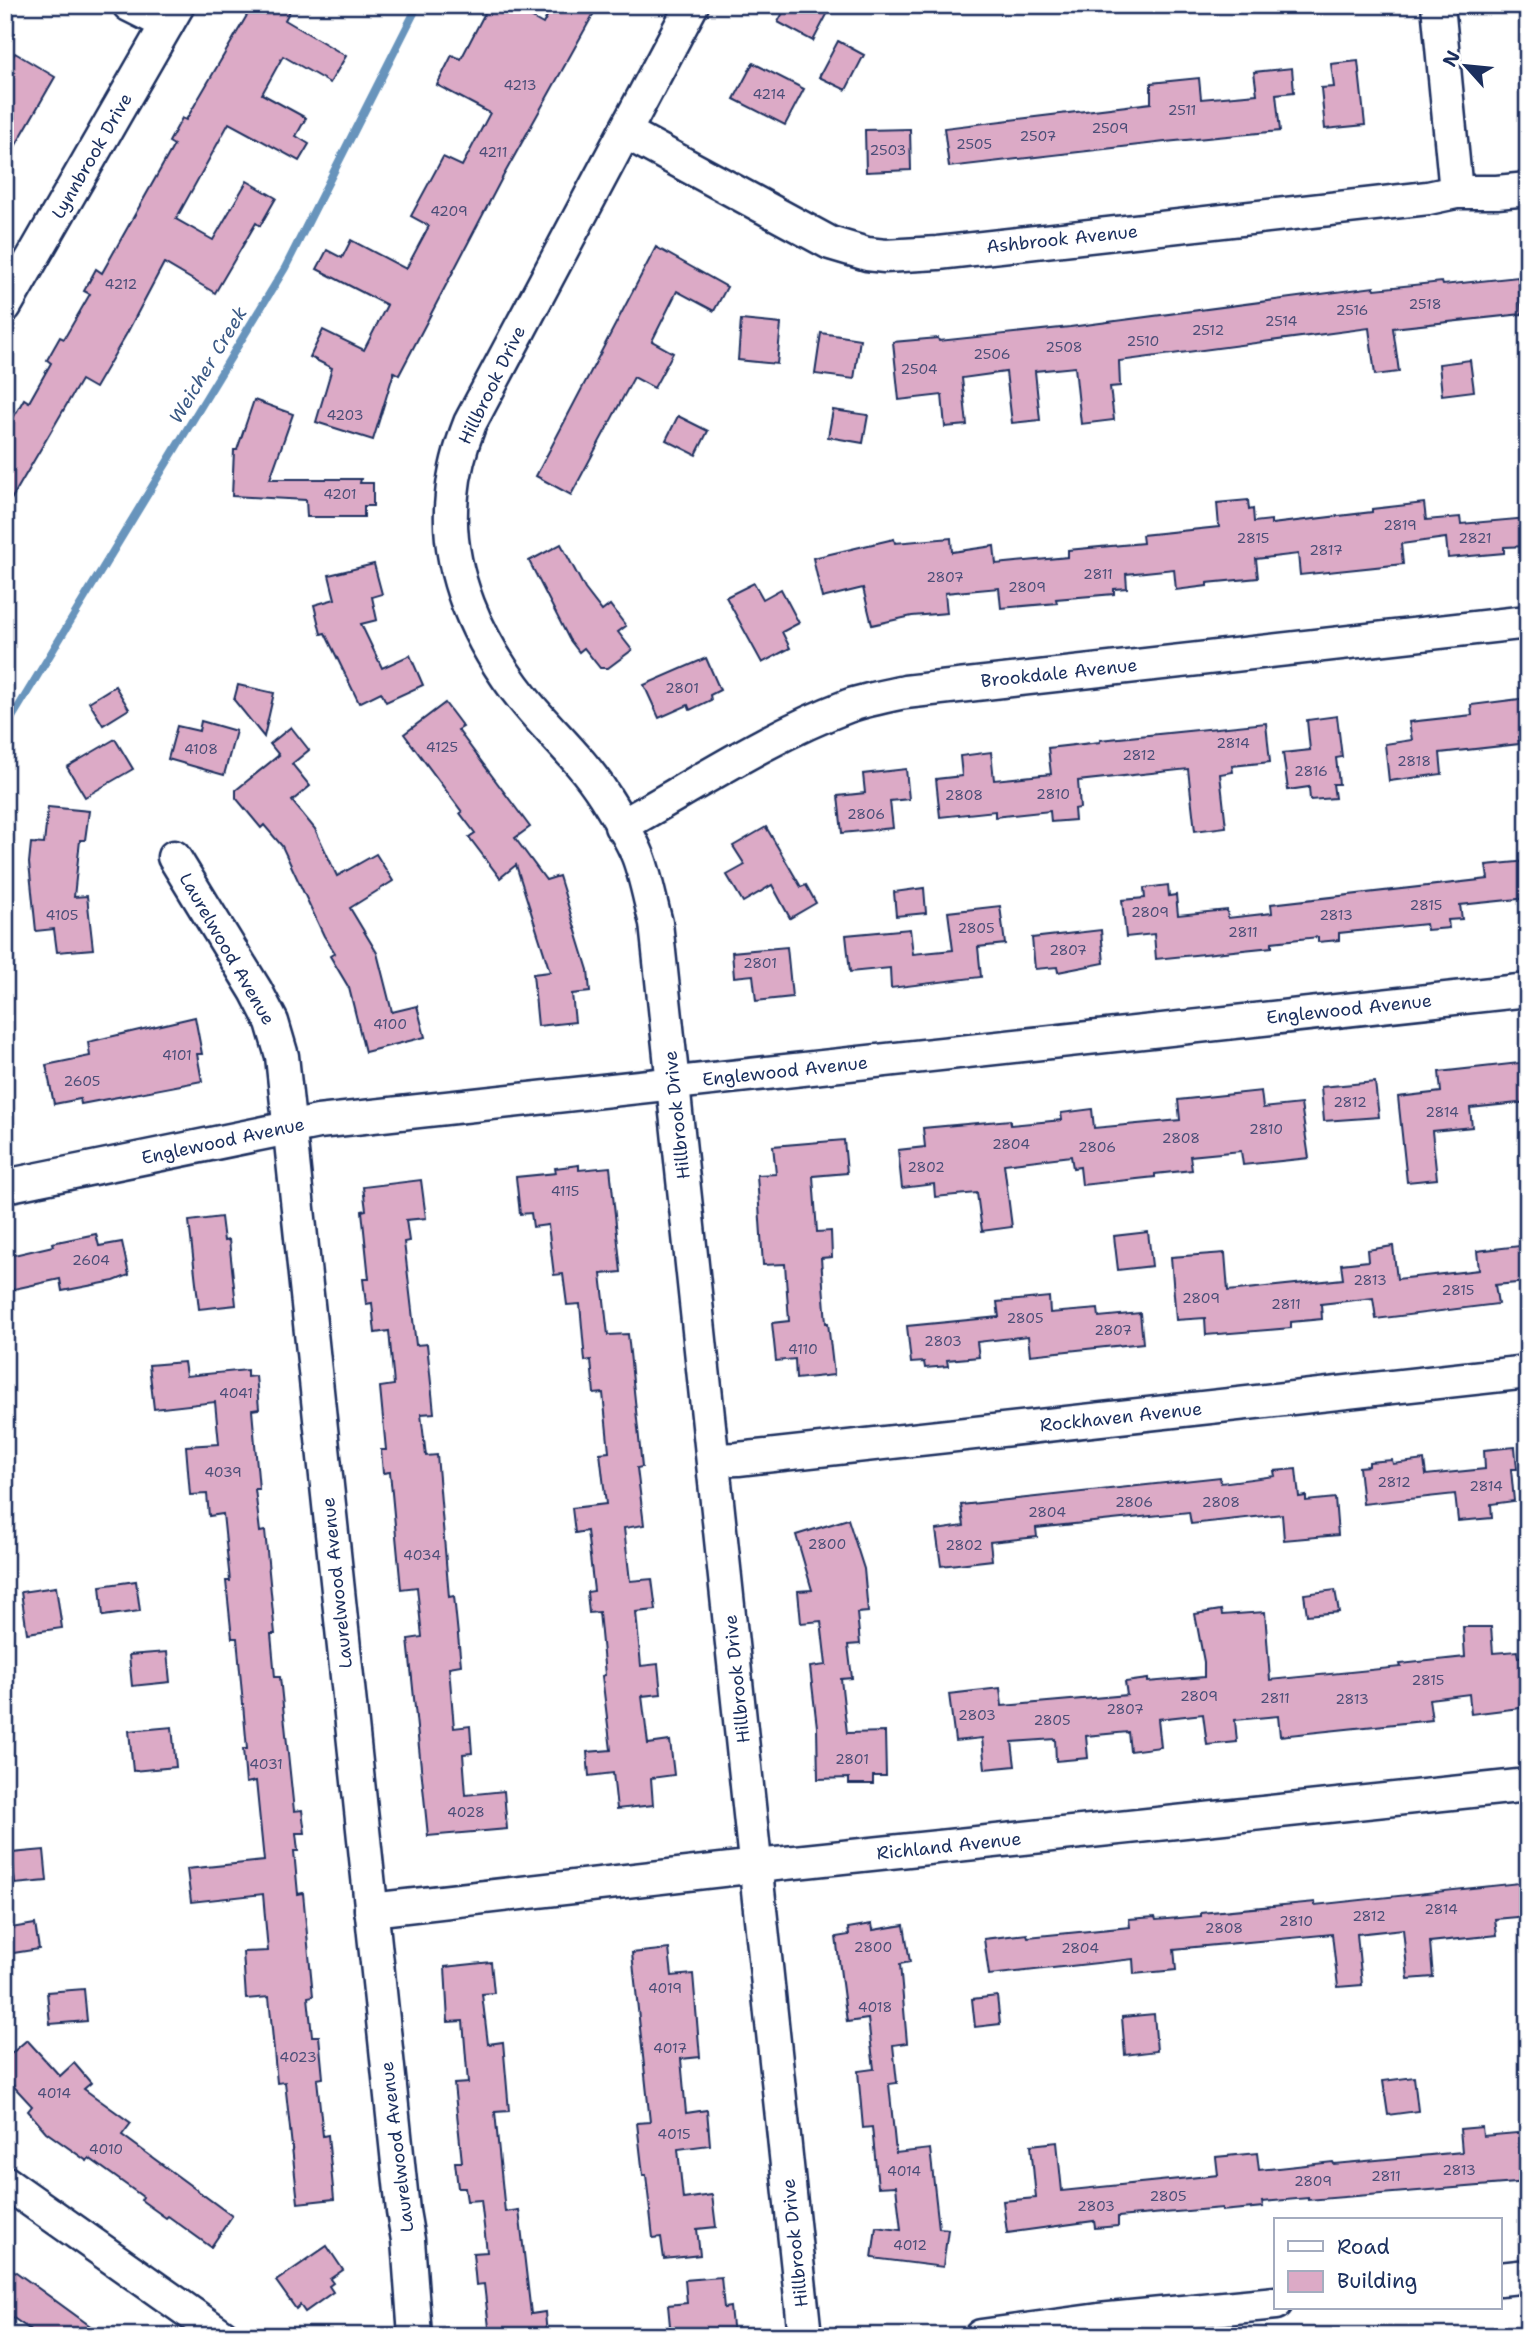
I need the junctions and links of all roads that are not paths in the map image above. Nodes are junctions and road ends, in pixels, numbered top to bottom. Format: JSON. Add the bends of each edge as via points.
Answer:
{"nodes":[{"id":1,"x":129,"y":5,"type":"edge"},
{"id":2,"x":692,"y":5,"type":"edge"},
{"id":3,"x":1438,"y":5,"type":"edge"},
{"id":4,"x":173,"y":15,"type":"edge"},
{"id":5,"x":625,"y":131,"type":"junction"},
{"id":6,"x":1528,"y":189,"type":"edge"},
{"id":7,"x":1456,"y":191,"type":"junction"},
{"id":8,"x":5,"y":306,"type":"edge"},
{"id":9,"x":1528,"y":622,"type":"edge"},
{"id":10,"x":621,"y":826,"type":"junction"},
{"id":11,"x":174,"y":857,"type":"dead end"},
{"id":12,"x":1528,"y":990,"type":"edge"},
{"id":13,"x":674,"y":1083,"type":"junction"},
{"id":14,"x":290,"y":1128,"type":"junction"},
{"id":15,"x":5,"y":1186,"type":"edge"},
{"id":16,"x":1528,"y":1373,"type":"edge"},
{"id":17,"x":714,"y":1460,"type":"junction"},
{"id":18,"x":1528,"y":1785,"type":"edge"},
{"id":19,"x":757,"y":1866,"type":"junction"},
{"id":20,"x":370,"y":1910,"type":"junction"},
{"id":21,"x":5,"y":2182,"type":"edge"},
{"id":22,"x":1528,"y":2276,"type":"edge"},
{"id":23,"x":1502,"y":2279,"type":"edge"},
{"id":24,"x":1274,"y":2303,"type":"edge"},
{"id":25,"x":223,"y":2336,"type":"edge"},
{"id":26,"x":415,"y":2336,"type":"edge"},
{"id":27,"x":805,"y":2336,"type":"edge"},
{"id":28,"x":981,"y":2336,"type":"edge"}],
"edges":[{"from":1,"to":4,"type":"street"},
{"from":2,"to":5,"type":"street","name":"Hillbrook Drive"},
{"from":3,"to":7,"type":"street"},
{"from":4,"to":8,"type":"street","name":"Lynnbrook Drive"},
{"from":5,"to":7,"type":"street","name":"Ashbrook Avenue","via":[[830,243],[885,256],[1428,198]]},
{"from":5,"to":10,"type":"street","name":"Hillbrook Drive","via":[[470,423],[460,451],[451,527],[468,606],[498,664],[579,761]]},
{"from":6,"to":7,"type":"street","name":"Ashbrook Avenue"},
{"from":9,"to":10,"type":"street","name":"Brookdale Avenue","via":[[905,691],[815,720]]},
{"from":10,"to":13,"type":"street","name":"Hillbrook Drive","via":[[638,856],[656,923]]},
{"from":11,"to":14,"type":"street","name":"Laurelwood Avenue","via":[[272,1023],[282,1056]]},
{"from":12,"to":13,"type":"street","name":"Englewood Avenue"},
{"from":13,"to":14,"type":"street","name":"Englewood Avenue"},
{"from":13,"to":17,"type":"street","name":"Hillbrook Drive"},
{"from":14,"to":15,"type":"street","name":"Englewood Avenue"},
{"from":14,"to":20,"type":"street","name":"Laurelwood Avenue"},
{"from":16,"to":17,"type":"street","name":"Rockhaven Avenue"},
{"from":17,"to":19,"type":"street","name":"Hillbrook Drive"},
{"from":18,"to":19,"type":"street","name":"Richland Avenue"},
{"from":19,"to":20,"type":"street","name":"Richland Avenue"},
{"from":19,"to":27,"type":"street","name":"Hillbrook Drive"},
{"from":20,"to":26,"type":"street","name":"Laurelwood Avenue"},
{"from":21,"to":25,"type":"street"},
{"from":22,"to":23,"type":"street"},
{"from":24,"to":28,"type":"street"}]}
